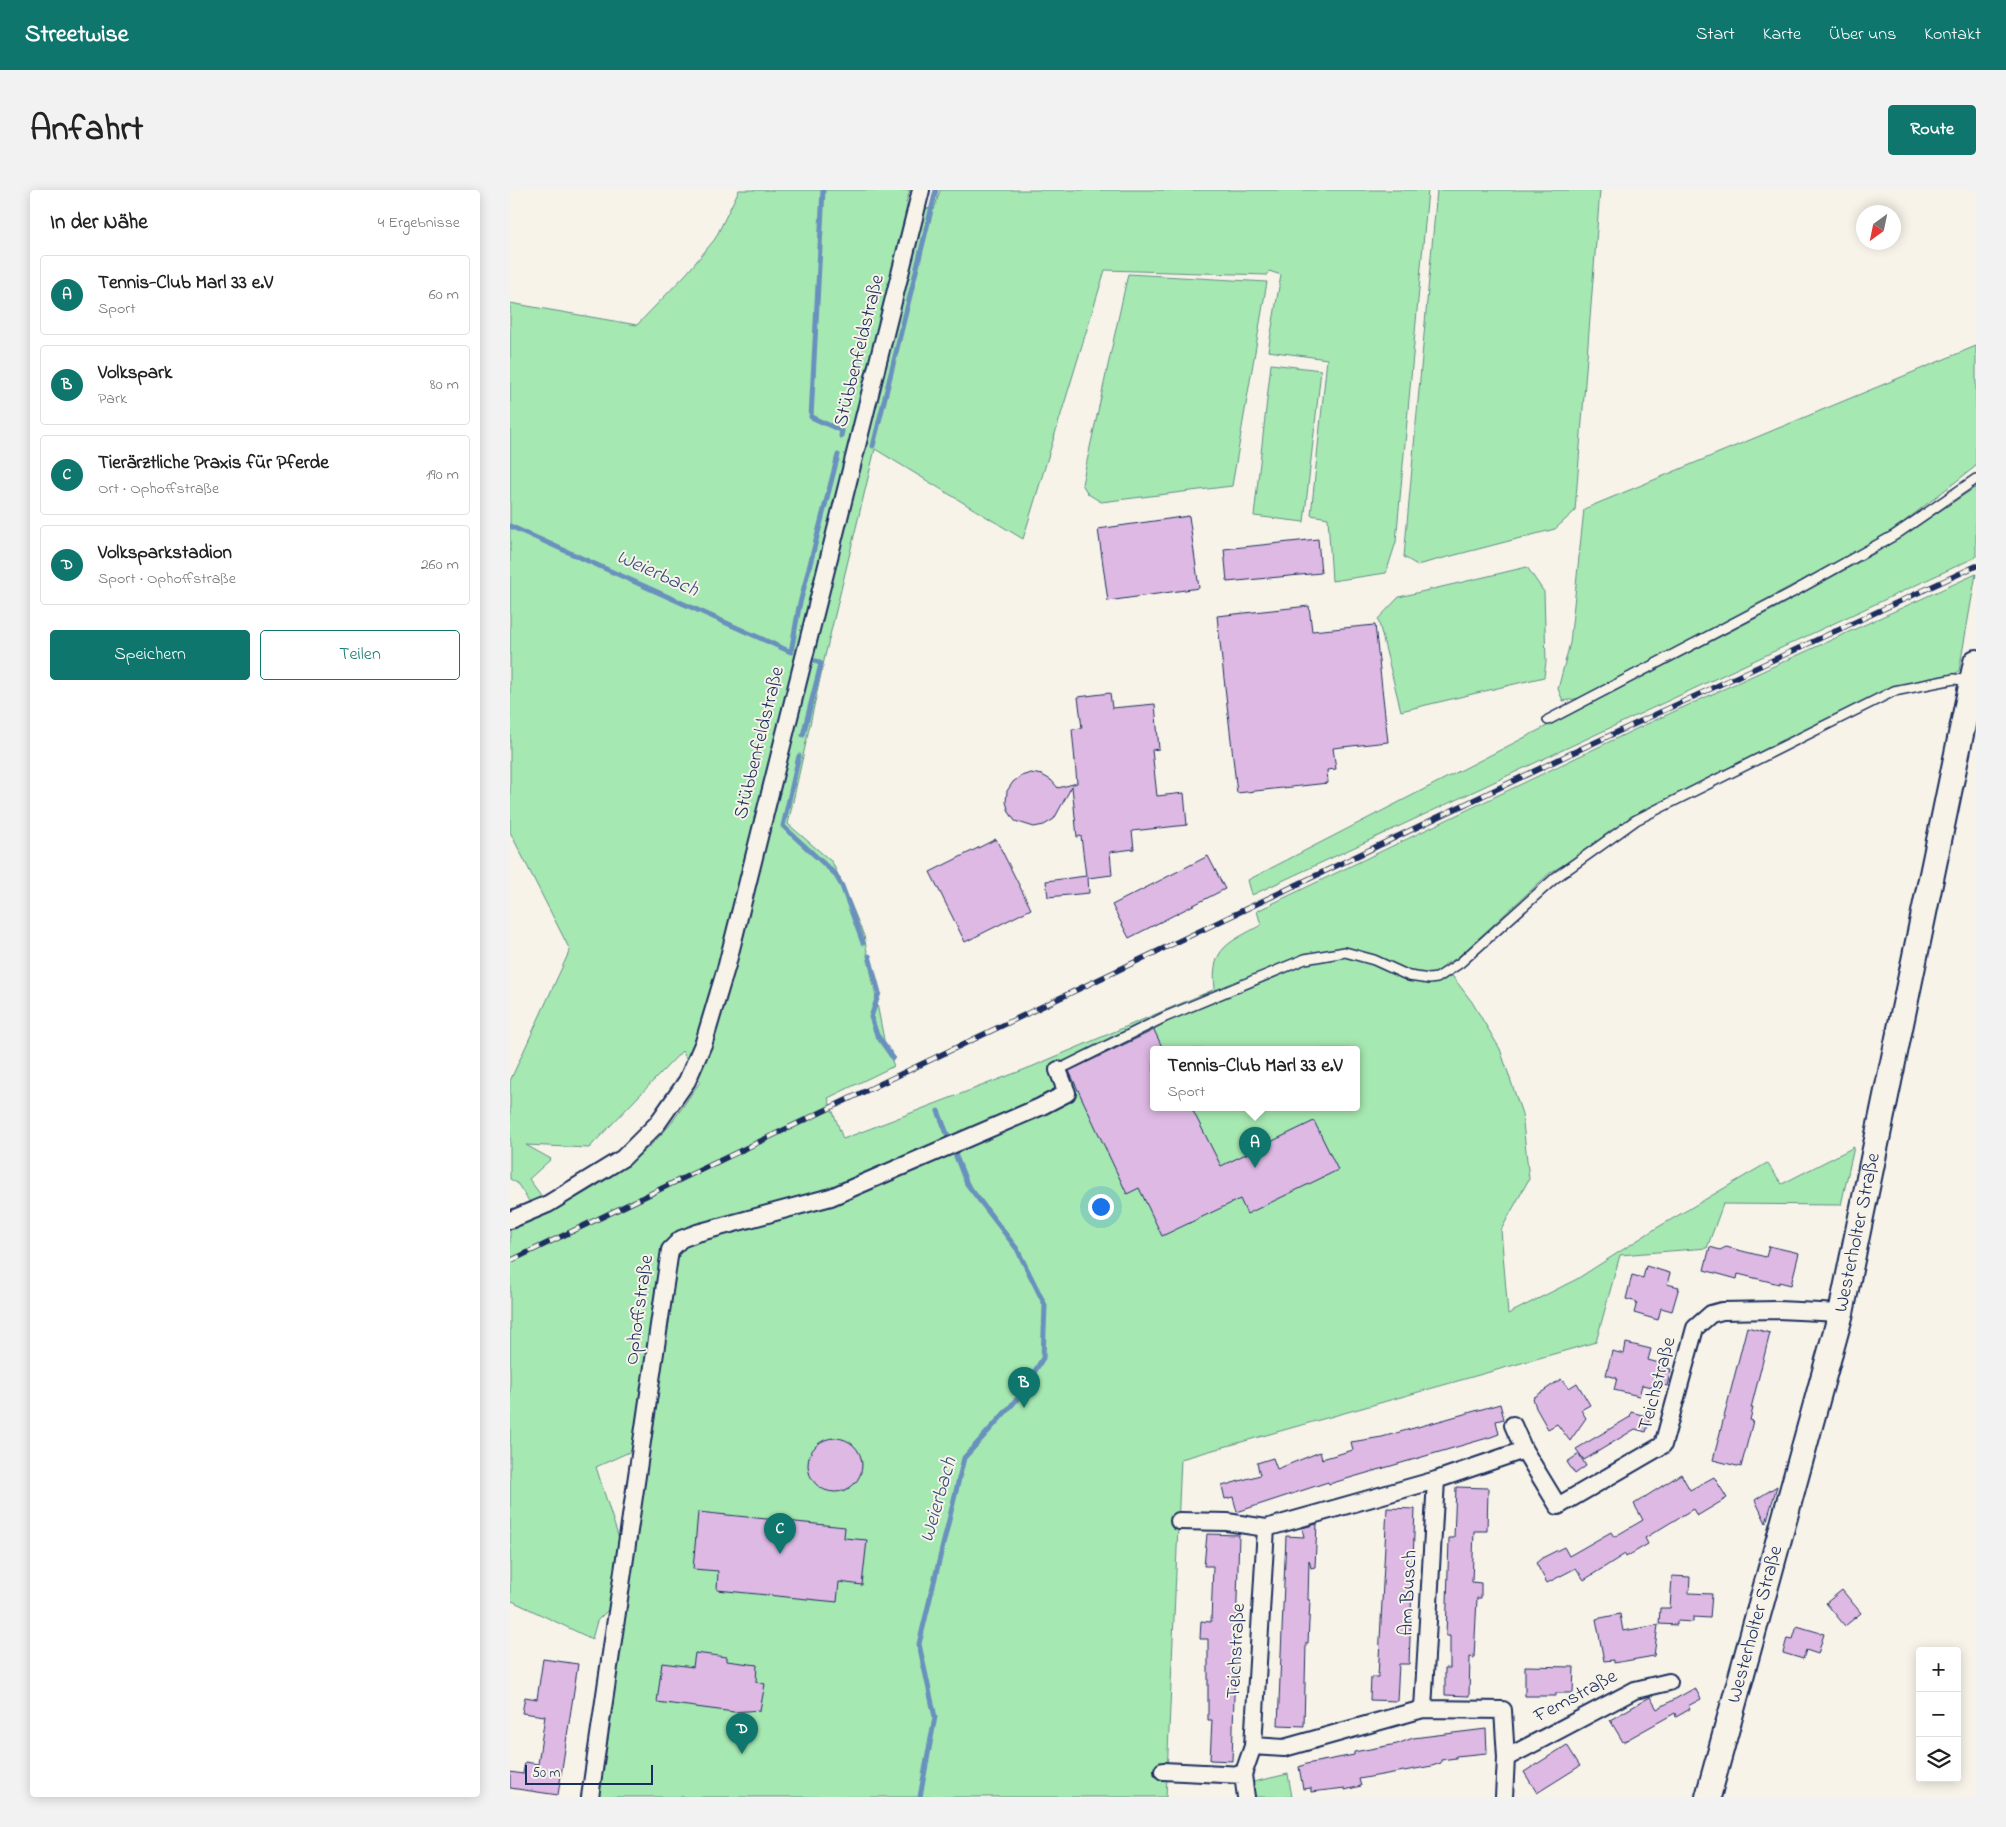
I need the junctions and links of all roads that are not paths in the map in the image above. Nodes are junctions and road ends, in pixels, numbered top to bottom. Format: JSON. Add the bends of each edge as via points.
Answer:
{"nodes":[{"id":1,"x":921,"y":190,"type":"edge"},
{"id":2,"x":1976,"y":479,"type":"edge"},
{"id":3,"x":1974,"y":672,"type":"edge"},
{"id":4,"x":1548,"y":720,"type":"dead end"},
{"id":5,"x":1058,"y":1070,"type":"joint"},
{"id":6,"x":510,"y":1220,"type":"edge"},
{"id":7,"x":1841,"y":1313,"type":"junction"},
{"id":8,"x":1512,"y":1425,"type":"dead end"},
{"id":9,"x":1524,"y":1450,"type":"junction"},
{"id":10,"x":1436,"y":1480,"type":"junction"},
{"id":11,"x":1179,"y":1521,"type":"dead end"},
{"id":12,"x":1266,"y":1528,"type":"junction"},
{"id":13,"x":1669,"y":1682,"type":"dead end"},
{"id":14,"x":1423,"y":1709,"type":"junction"},
{"id":15,"x":1253,"y":1746,"type":"junction"},
{"id":16,"x":1506,"y":1758,"type":"junction"},
{"id":17,"x":1163,"y":1770,"type":"dead end"},
{"id":18,"x":1242,"y":1775,"type":"junction"},
{"id":19,"x":590,"y":1797,"type":"edge"},
{"id":20,"x":1246,"y":1797,"type":"edge"},
{"id":21,"x":1504,"y":1797,"type":"edge"},
{"id":22,"x":1708,"y":1797,"type":"edge"}],
"edges":[{"from":1,"to":6,"type":"street","name":"Stübbenfeldstraße","via":[[727,965],[704,1042],[687,1081],[657,1124],[623,1158],[548,1204]]},
{"from":2,"to":4,"type":"lane","via":[[1895,535]]},
{"from":3,"to":5,"type":"lane","via":[[1894,691],[1636,820],[1555,878],[1460,963],[1437,978],[1429,980],[1409,976],[1374,960],[1345,952],[1305,959],[1165,1017]]},
{"from":3,"to":7,"type":"main road","name":"Westerholter Straße"},
{"from":5,"to":19,"type":"street","name":"Ophoffstraße","via":[[1067,1093],[831,1197],[696,1233],[680,1239],[670,1250]]},
{"from":7,"to":9,"type":"street","name":"Teichstraße","via":[[1778,1310],[1711,1314],[1695,1328],[1664,1445],[1558,1506]]},
{"from":7,"to":22,"type":"main road","name":"Westerholter Straße"},
{"from":8,"to":9,"type":"street","name":"Teichstraße"},
{"from":9,"to":10,"type":"street"},
{"from":10,"to":12,"type":"street"},
{"from":10,"to":14,"type":"street","name":"Am Busch"},
{"from":11,"to":12,"type":"street","via":[[1228,1522]]},
{"from":12,"to":15,"type":"street","name":"Teichstraße"},
{"from":13,"to":16,"type":"street","name":"Femstraße","via":[[1635,1690]]},
{"from":14,"to":15,"type":"street","via":[[1284,1748]]},
{"from":14,"to":16,"type":"street","name":"Femstraße","via":[[1503,1710]]},
{"from":15,"to":18,"type":"street","name":"Teichstraße"},
{"from":16,"to":21,"type":"street","name":"Femstraße"},
{"from":17,"to":18,"type":"street"},
{"from":18,"to":20,"type":"street"}]}
